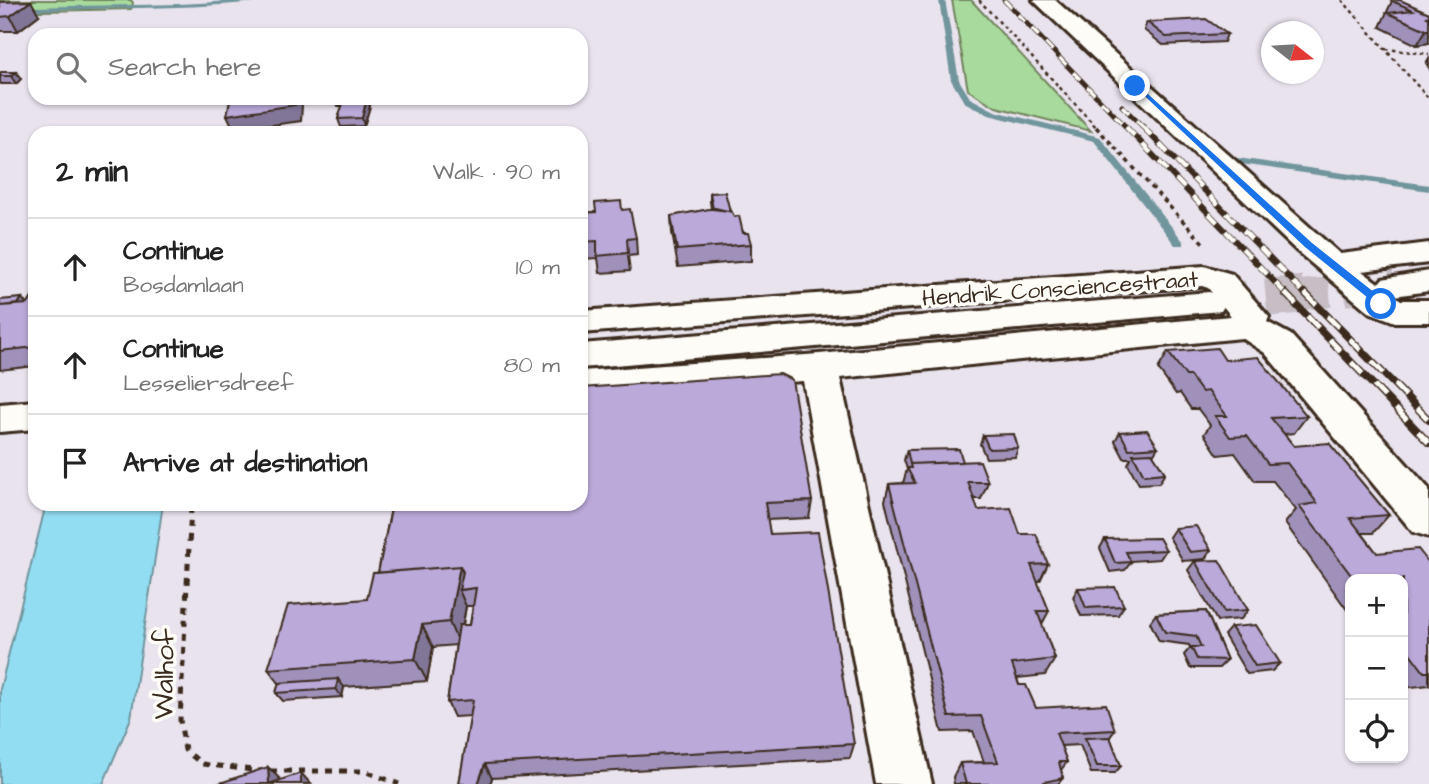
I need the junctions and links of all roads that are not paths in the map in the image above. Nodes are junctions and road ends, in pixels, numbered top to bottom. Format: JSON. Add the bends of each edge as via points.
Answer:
{"nodes":[{"id":1,"x":1043,"y":0,"type":"edge"},
{"id":2,"x":1429,"y":253,"type":"edge"},
{"id":3,"x":1334,"y":265,"type":"junction"},
{"id":4,"x":1429,"y":281,"type":"edge"},
{"id":5,"x":1394,"y":286,"type":"tunnel mouth"},
{"id":6,"x":1209,"y":303,"type":"tunnel mouth"},
{"id":7,"x":1429,"y":311,"type":"edge"},
{"id":8,"x":588,"y":321,"type":"edge"},
{"id":9,"x":1248,"y":326,"type":"junction"},
{"id":10,"x":588,"y":355,"type":"edge"},
{"id":11,"x":819,"y":367,"type":"junction"},
{"id":12,"x":588,"y":384,"type":"edge"},
{"id":13,"x":28,"y":416,"type":"edge"},
{"id":14,"x":0,"y":418,"type":"edge"},
{"id":15,"x":1429,"y":519,"type":"edge"},
{"id":16,"x":904,"y":784,"type":"edge"}],
"edges":[{"from":1,"to":3,"type":"street"},
{"from":2,"to":3,"type":"street"},
{"from":3,"to":7,"type":"street","via":[[1395,311]]},
{"from":4,"to":5,"type":"street"},
{"from":6,"to":10,"type":"street","name":"Hendrik Consciencestraat"},
{"from":8,"to":9,"type":"street","name":"Hendrik Consciencestraat","via":[[1204,276],[1220,282],[1251,317]]},
{"from":9,"to":11,"type":"street"},
{"from":9,"to":15,"type":"street","via":[[1278,344]]},
{"from":11,"to":12,"type":"street"},
{"from":11,"to":16,"type":"street"},
{"from":13,"to":14,"type":"street"}]}
